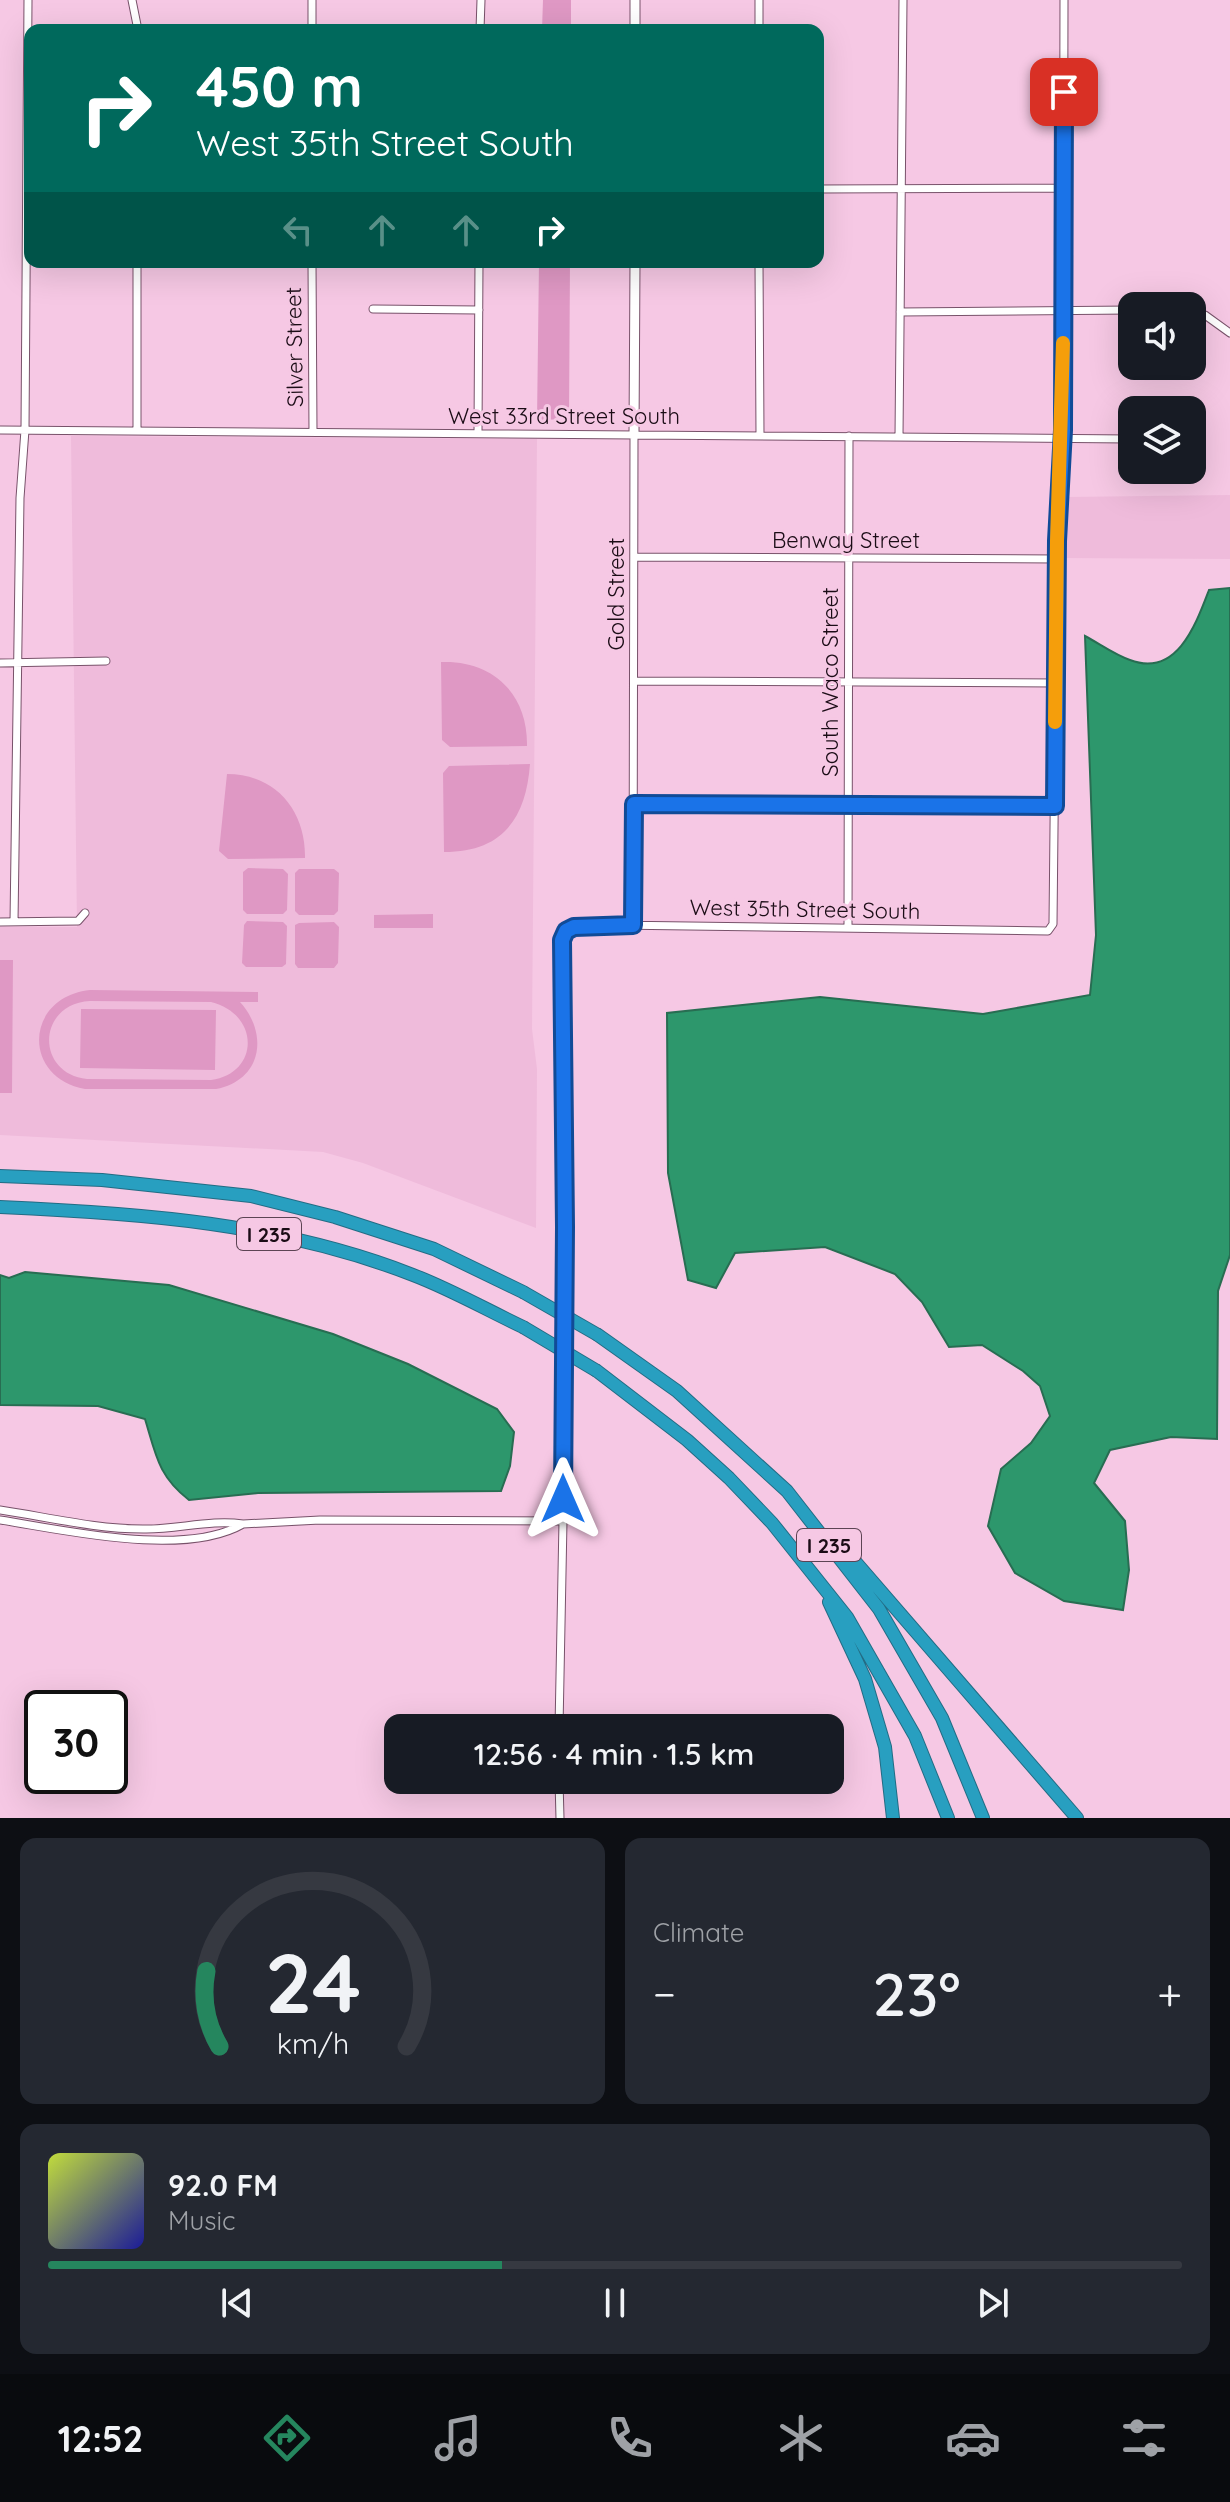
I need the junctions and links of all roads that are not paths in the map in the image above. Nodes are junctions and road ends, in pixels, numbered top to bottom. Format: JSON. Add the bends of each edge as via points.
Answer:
{"nodes":[{"id":1,"x":28,"y":0,"type":"edge"},
{"id":2,"x":132,"y":0,"type":"edge"},
{"id":3,"x":312,"y":0,"type":"edge"},
{"id":4,"x":481,"y":0,"type":"edge"},
{"id":5,"x":635,"y":0,"type":"edge"},
{"id":6,"x":759,"y":0,"type":"edge"},
{"id":7,"x":903,"y":0,"type":"edge"},
{"id":8,"x":1064,"y":0,"type":"edge"},
{"id":9,"x":28,"y":24,"type":"edge"},
{"id":10,"x":137,"y":24,"type":"edge"},
{"id":11,"x":312,"y":24,"type":"edge"},
{"id":12,"x":480,"y":24,"type":"edge"},
{"id":13,"x":635,"y":24,"type":"edge"},
{"id":14,"x":759,"y":24,"type":"edge"},
{"id":15,"x":901,"y":188,"type":"junction"},
{"id":16,"x":1063,"y":188,"type":"junction"},
{"id":17,"x":824,"y":189,"type":"edge"},
{"id":18,"x":26,"y":268,"type":"edge"},
{"id":19,"x":137,"y":268,"type":"edge"},
{"id":20,"x":312,"y":268,"type":"edge"},
{"id":21,"x":479,"y":268,"type":"edge"},
{"id":22,"x":635,"y":268,"type":"edge"},
{"id":23,"x":759,"y":268,"type":"edge"},
{"id":24,"x":373,"y":309,"type":"dead end"},
{"id":25,"x":479,"y":310,"type":"junction"},
{"id":26,"x":1118,"y":310,"type":"edge"},
{"id":27,"x":1064,"y":311,"type":"junction"},
{"id":28,"x":900,"y":312,"type":"junction"},
{"id":29,"x":1206,"y":316,"type":"edge"},
{"id":30,"x":1230,"y":333,"type":"edge"},
{"id":31,"x":0,"y":430,"type":"edge"},
{"id":32,"x":25,"y":430,"type":"junction"},
{"id":33,"x":137,"y":431,"type":"junction"},
{"id":34,"x":313,"y":432,"type":"junction"},
{"id":35,"x":478,"y":433,"type":"junction"},
{"id":36,"x":634,"y":434,"type":"junction"},
{"id":37,"x":760,"y":435,"type":"junction"},
{"id":38,"x":849,"y":436,"type":"junction"},
{"id":39,"x":899,"y":437,"type":"junction"},
{"id":40,"x":1062,"y":438,"type":"junction"},
{"id":41,"x":1118,"y":439,"type":"edge"},
{"id":42,"x":634,"y":557,"type":"junction"},
{"id":43,"x":849,"y":558,"type":"junction"},
{"id":44,"x":1057,"y":559,"type":"junction"},
{"id":45,"x":106,"y":661,"type":"dead end"},
{"id":46,"x":0,"y":663,"type":"edge"},
{"id":47,"x":19,"y":663,"type":"junction"},
{"id":48,"x":634,"y":681,"type":"junction"},
{"id":49,"x":849,"y":682,"type":"junction"},
{"id":50,"x":1056,"y":683,"type":"junction"},
{"id":51,"x":634,"y":804,"type":"junction"},
{"id":52,"x":848,"y":805,"type":"junction"},
{"id":53,"x":1055,"y":806,"type":"junction"},
{"id":54,"x":85,"y":913,"type":"dead end"},
{"id":55,"x":0,"y":922,"type":"edge"},
{"id":56,"x":14,"y":922,"type":"junction"},
{"id":57,"x":633,"y":925,"type":"junction"},
{"id":58,"x":848,"y":928,"type":"junction"},
{"id":59,"x":0,"y":1176,"type":"edge"},
{"id":60,"x":0,"y":1207,"type":"edge"},
{"id":61,"x":0,"y":1510,"type":"edge"},
{"id":62,"x":803,"y":1511,"type":"junction"},
{"id":63,"x":0,"y":1520,"type":"edge"},
{"id":64,"x":563,"y":1521,"type":"junction"},
{"id":65,"x":243,"y":1524,"type":"junction"},
{"id":66,"x":811,"y":1572,"type":"junction"},
{"id":67,"x":559,"y":1714,"type":"edge"},
{"id":68,"x":559,"y":1794,"type":"edge"},
{"id":69,"x":560,"y":1818,"type":"edge"},
{"id":70,"x":893,"y":1818,"type":"edge"},
{"id":71,"x":948,"y":1818,"type":"edge"},
{"id":72,"x":983,"y":1818,"type":"edge"},
{"id":73,"x":1077,"y":1818,"type":"edge"}],
"edges":[{"from":1,"to":9,"type":"street"},
{"from":2,"to":10,"type":"street"},
{"from":3,"to":11,"type":"street"},
{"from":4,"to":12,"type":"street"},
{"from":5,"to":13,"type":"street"},
{"from":6,"to":14,"type":"street"},
{"from":7,"to":15,"type":"street"},
{"from":8,"to":16,"type":"street"},
{"from":15,"to":16,"type":"street"},
{"from":15,"to":17,"type":"street"},
{"from":15,"to":28,"type":"street"},
{"from":16,"to":27,"type":"street"},
{"from":18,"to":32,"type":"street"},
{"from":19,"to":33,"type":"street"},
{"from":20,"to":34,"type":"street","name":"Silver Street"},
{"from":21,"to":25,"type":"street"},
{"from":22,"to":36,"type":"street","name":"Gold Street"},
{"from":23,"to":37,"type":"street"},
{"from":24,"to":25,"type":"street"},
{"from":25,"to":35,"type":"street"},
{"from":26,"to":27,"type":"street"},
{"from":27,"to":28,"type":"street"},
{"from":27,"to":40,"type":"street"},
{"from":28,"to":39,"type":"street"},
{"from":29,"to":30,"type":"street"},
{"from":31,"to":32,"type":"street","name":"West 33rd Street South"},
{"from":32,"to":33,"type":"street","name":"West 33rd Street South"},
{"from":32,"to":47,"type":"street"},
{"from":33,"to":34,"type":"street","name":"West 33rd Street South"},
{"from":34,"to":35,"type":"street","name":"West 33rd Street South"},
{"from":35,"to":36,"type":"street","name":"West 33rd Street South"},
{"from":36,"to":37,"type":"street","name":"West 33rd Street South"},
{"from":36,"to":42,"type":"street","name":"Gold Street"},
{"from":37,"to":38,"type":"street","name":"West 33rd Street South"},
{"from":38,"to":39,"type":"street","name":"West 33rd Street South"},
{"from":38,"to":43,"type":"street","name":"South Waco Street"},
{"from":39,"to":40,"type":"street","name":"West 33rd Street South"},
{"from":40,"to":41,"type":"street","name":"West 33rd Street South"},
{"from":40,"to":44,"type":"street"},
{"from":42,"to":43,"type":"street","name":"Benway Street"},
{"from":42,"to":48,"type":"street","name":"Gold Street"},
{"from":43,"to":44,"type":"street","name":"Benway Street"},
{"from":43,"to":49,"type":"street","name":"South Waco Street"},
{"from":44,"to":50,"type":"street"},
{"from":45,"to":47,"type":"street"},
{"from":46,"to":47,"type":"street"},
{"from":47,"to":56,"type":"street"},
{"from":48,"to":49,"type":"street"},
{"from":48,"to":51,"type":"street","name":"Gold Street"},
{"from":49,"to":50,"type":"street"},
{"from":49,"to":52,"type":"street","name":"South Waco Street"},
{"from":50,"to":53,"type":"street"},
{"from":51,"to":52,"type":"street"},
{"from":51,"to":57,"type":"street","name":"Gold Street"},
{"from":52,"to":53,"type":"street"},
{"from":52,"to":58,"type":"street","name":"South Waco Street"},
{"from":53,"to":58,"type":"street","name":"West 35th Street South","via":[[1054,921],[1048,931]]},
{"from":54,"to":56,"type":"street","via":[[78,921]]},
{"from":55,"to":56,"type":"street"},
{"from":57,"to":58,"type":"street","name":"West 35th Street South"},
{"from":57,"to":64,"type":"street","name":"West 35th Street South","via":[[574,927],[564,934]]},
{"from":59,"to":62,"type":"highway","number":"I 235","bridge":true,"via":[[102,1180],[251,1196],[434,1249],[598,1335],[677,1391]]},
{"from":60,"to":66,"type":"highway","number":"I 235","bridge":true,"via":[[203,1221],[301,1241],[414,1275],[523,1327],[597,1371],[729,1478]]},
{"from":61,"to":65,"type":"street","via":[[142,1529]]},
{"from":62,"to":72,"type":"highway","number":"I 235","via":[[879,1609],[942,1718]]},
{"from":62,"to":73,"type":"highway","via":[[846,1551]]},
{"from":63,"to":65,"type":"street","via":[[142,1539],[214,1535]]},
{"from":64,"to":65,"type":"street"},
{"from":64,"to":67,"type":"street"},
{"from":66,"to":70,"type":"highway","via":[[865,1679],[885,1747]]},
{"from":66,"to":71,"type":"highway","number":"I 235","via":[[847,1617],[915,1736]]},
{"from":68,"to":69,"type":"street"}]}
